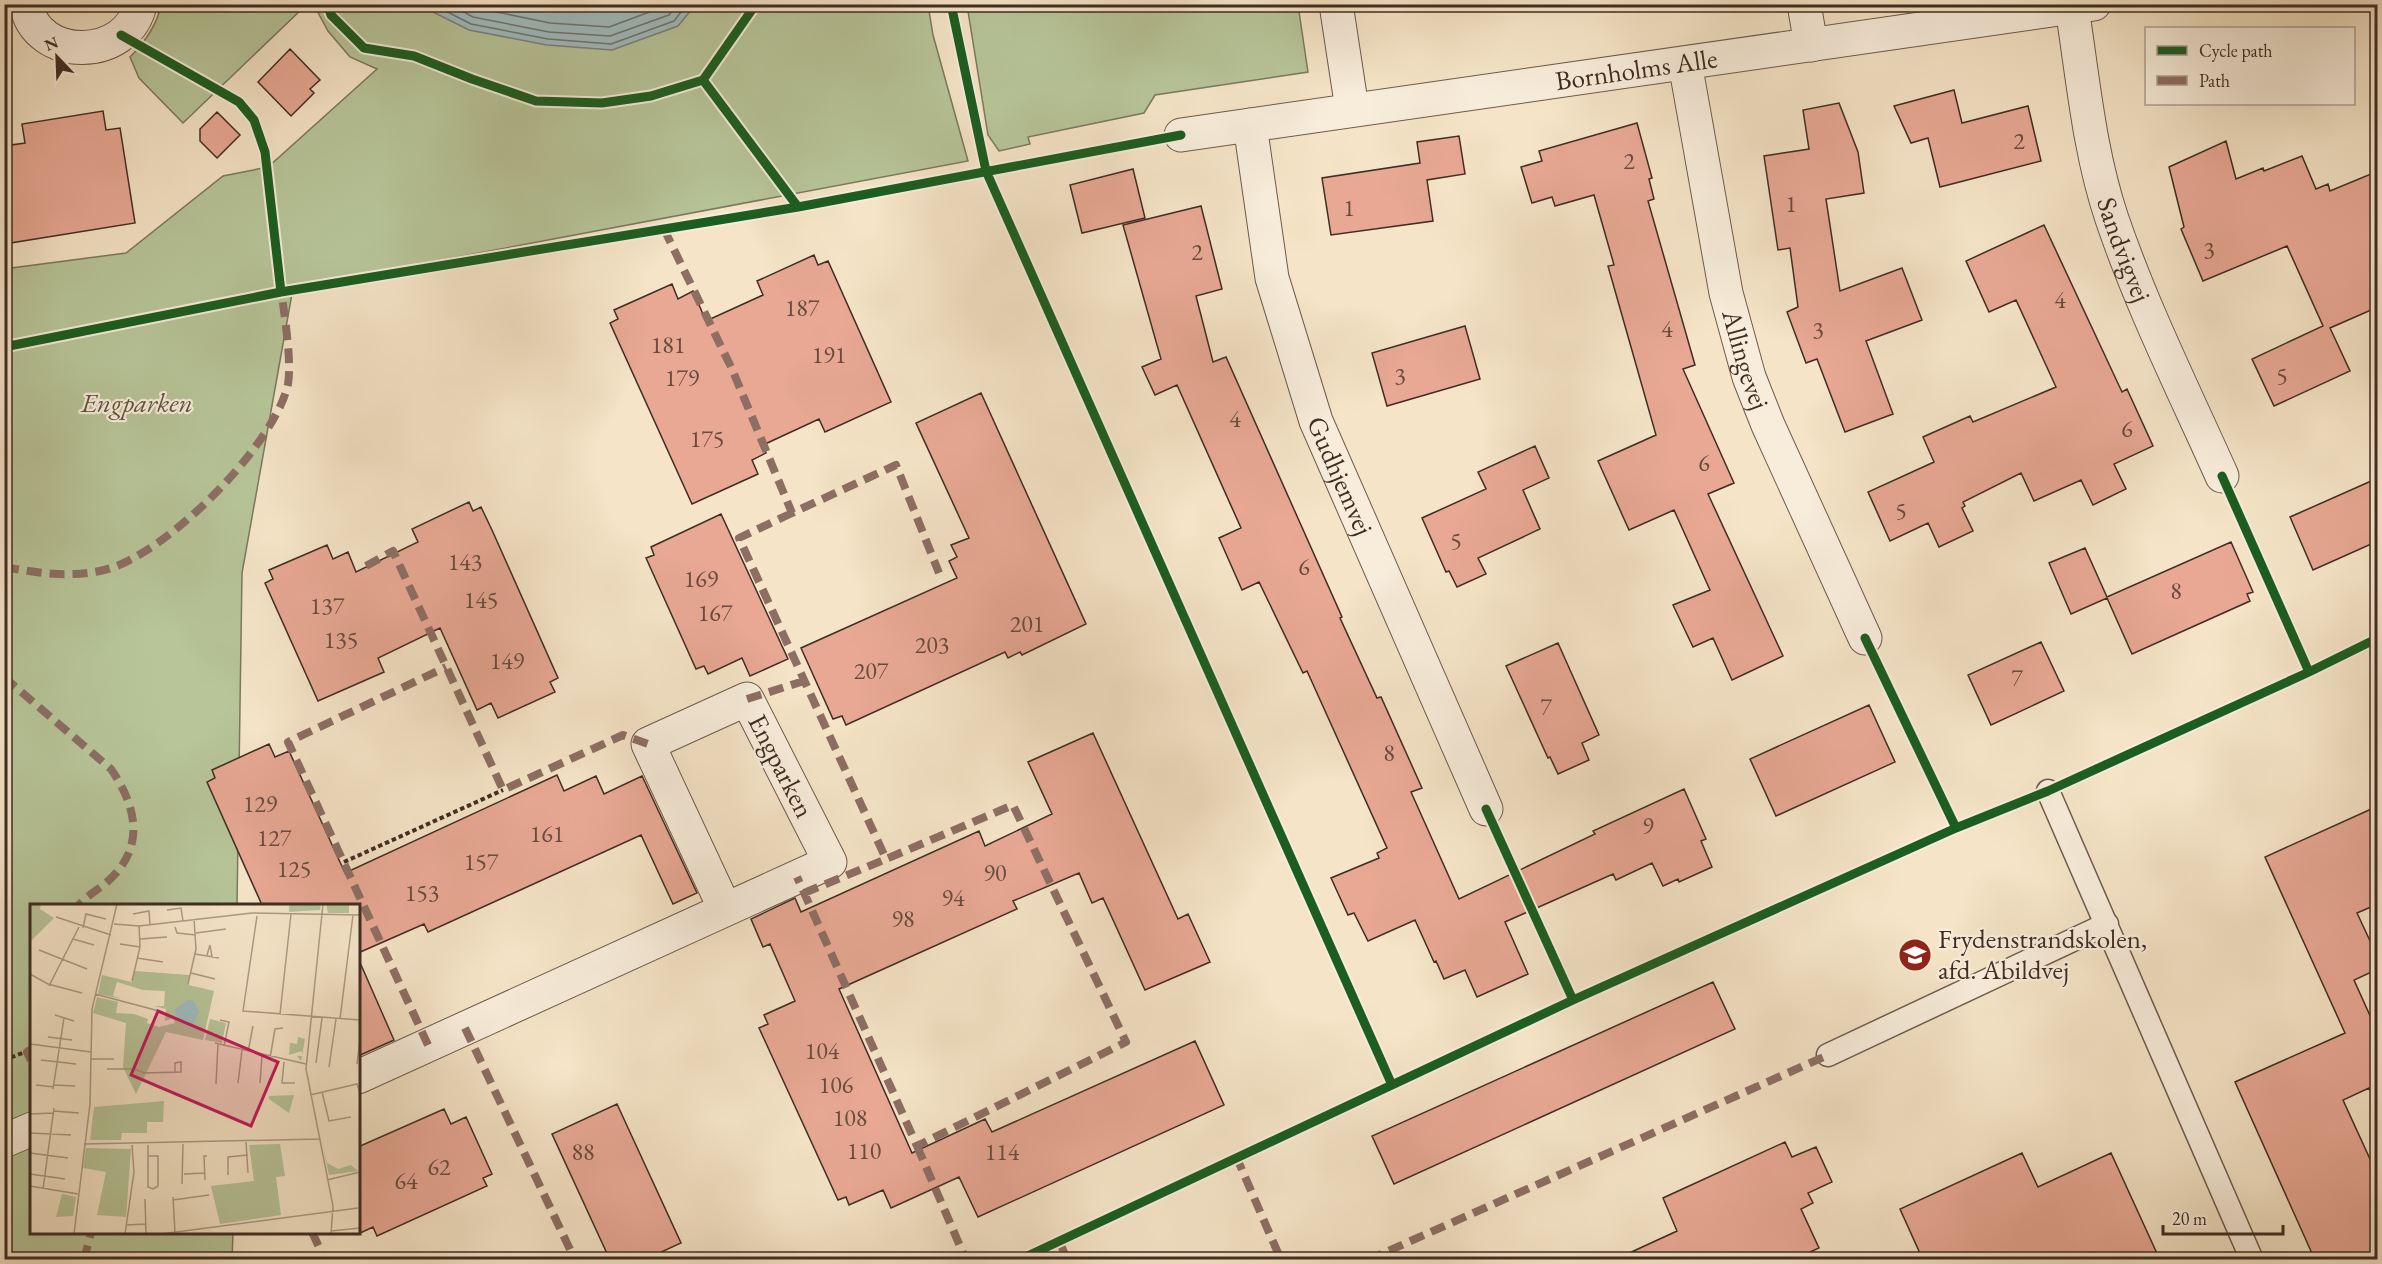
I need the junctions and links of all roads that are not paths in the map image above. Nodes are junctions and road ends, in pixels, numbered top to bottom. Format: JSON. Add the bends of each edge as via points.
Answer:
{"nodes":[{"id":1,"x":27,"y":4,"type":"edge"},
{"id":2,"x":140,"y":4,"type":"edge"},
{"id":3,"x":1336,"y":4,"type":"edge"},
{"id":4,"x":1804,"y":4,"type":"edge"},
{"id":5,"x":2083,"y":6,"type":"edge"},
{"id":6,"x":1811,"y":45,"type":"junction"},
{"id":7,"x":1685,"y":63,"type":"junction"},
{"id":8,"x":1352,"y":109,"type":"junction"},
{"id":9,"x":1250,"y":125,"type":"junction"},
{"id":10,"x":1181,"y":135,"type":"dead end"},
{"id":11,"x":2222,"y":476,"type":"dead end"},
{"id":12,"x":1865,"y":638,"type":"dead end"},
{"id":13,"x":2048,"y":791,"type":"dead end"},
{"id":14,"x":1486,"y":809,"type":"dead end"},
{"id":15,"x":725,"y":909,"type":"junction"},
{"id":16,"x":2107,"y":924,"type":"junction"},
{"id":17,"x":1828,"y":1055,"type":"dead end"},
{"id":18,"x":360,"y":1076,"type":"edge"},
{"id":19,"x":30,"y":1130,"type":"edge"},
{"id":20,"x":4,"y":1141,"type":"edge"},
{"id":21,"x":2252,"y":1260,"type":"edge"}],
"edges":[{"from":1,"to":2,"type":"street","via":[[36,26],[50,39],[67,47],[86,49],[105,45],[121,35],[132,23]]},
{"from":3,"to":8,"type":"street"},
{"from":4,"to":6,"type":"street"},
{"from":5,"to":6,"type":"street","name":"Bornholms Alle"},
{"from":5,"to":11,"type":"street","name":"Sandvigvej","via":[[2095,156],[2111,218],[2139,291]]},
{"from":6,"to":7,"type":"street","name":"Bornholms Alle"},
{"from":7,"to":8,"type":"street","name":"Bornholms Alle"},
{"from":7,"to":12,"type":"street","name":"Allingevej","via":[[1726,293],[1749,377]]},
{"from":8,"to":9,"type":"street","name":"Bornholms Alle"},
{"from":9,"to":10,"type":"street","name":"Bornholms Alle"},
{"from":9,"to":14,"type":"street","name":"Gudhjemvej","via":[[1272,278],[1316,421]]},
{"from":13,"to":16,"type":"lane"},
{"from":15,"to":15,"type":"street","name":"Engparken","via":[[830,862],[747,699],[648,744]]},
{"from":15,"to":18,"type":"street","name":"Engparken"},
{"from":16,"to":17,"type":"lane"},
{"from":16,"to":21,"type":"lane"},
{"from":19,"to":20,"type":"street"}]}
